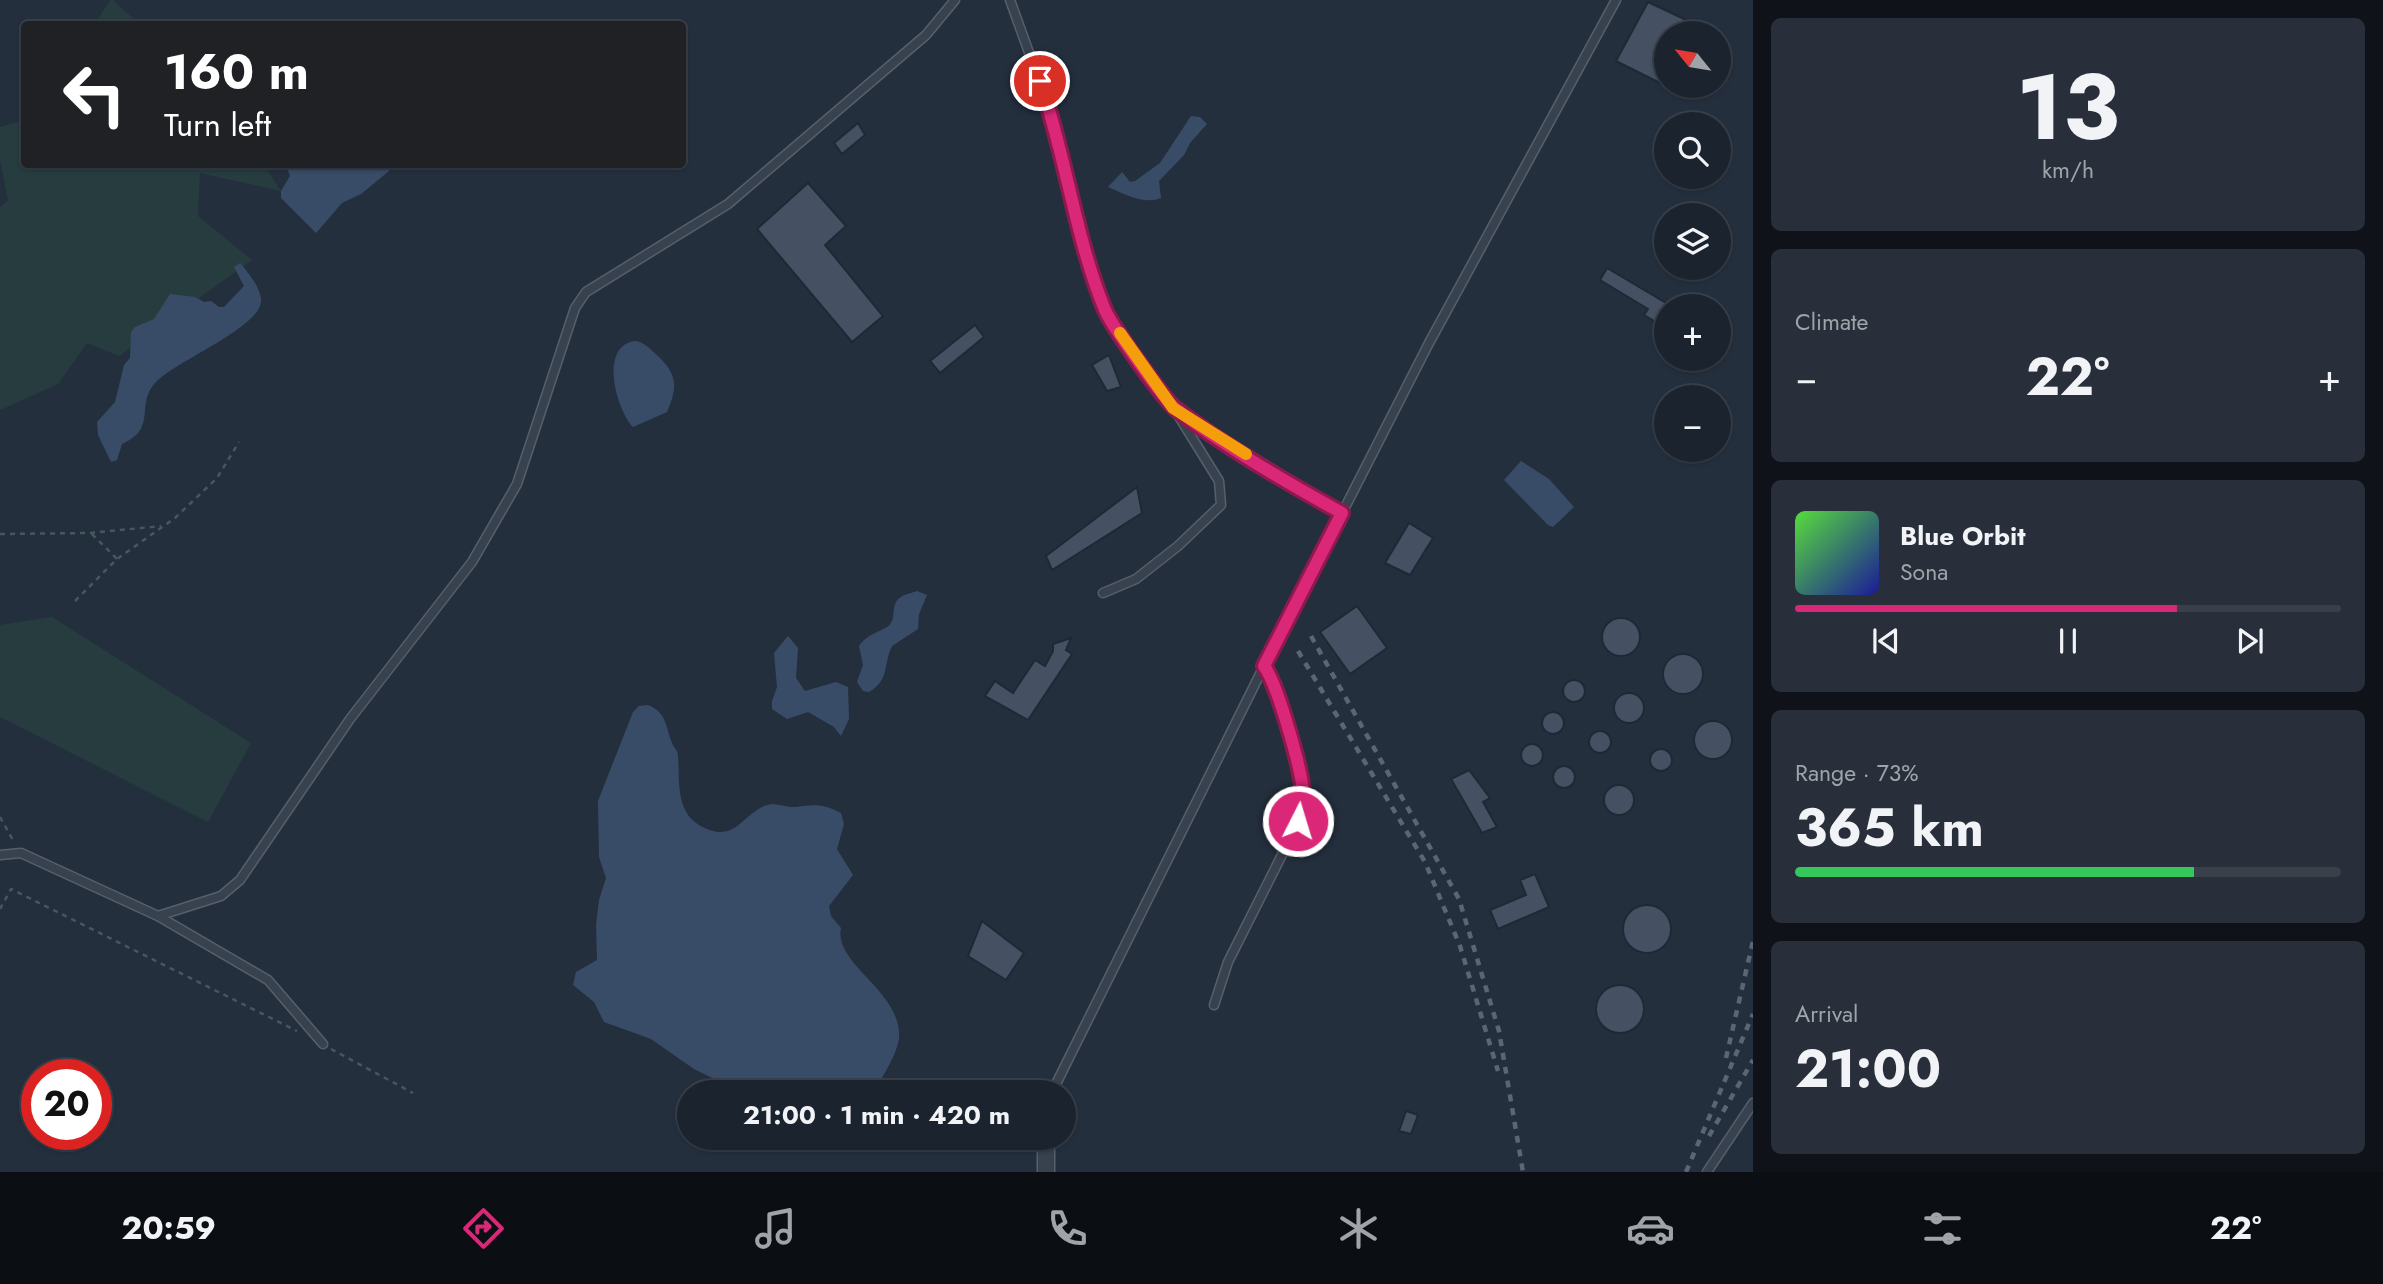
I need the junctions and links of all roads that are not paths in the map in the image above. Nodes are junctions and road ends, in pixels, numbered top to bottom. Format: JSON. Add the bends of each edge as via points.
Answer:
{"nodes":[{"id":1,"x":955,"y":0,"type":"edge"},
{"id":2,"x":1010,"y":0,"type":"edge"},
{"id":3,"x":1616,"y":0,"type":"edge"},
{"id":4,"x":1173,"y":408,"type":"junction"},
{"id":5,"x":1342,"y":513,"type":"junction"},
{"id":6,"x":1103,"y":593,"type":"dead end"},
{"id":7,"x":1264,"y":666,"type":"junction"},
{"id":8,"x":0,"y":855,"type":"edge"},
{"id":9,"x":158,"y":916,"type":"junction"},
{"id":10,"x":1213,"y":1005,"type":"dead end"},
{"id":11,"x":323,"y":1044,"type":"road end"},
{"id":12,"x":1058,"y":1080,"type":"edge"},
{"id":13,"x":1753,"y":1103,"type":"edge"},
{"id":14,"x":1046,"y":1150,"type":"edge"},
{"id":15,"x":1046,"y":1172,"type":"edge"},
{"id":16,"x":1707,"y":1172,"type":"edge"}],
"edges":[{"from":1,"to":9,"type":"lane","via":[[926,35],[728,204],[586,292],[575,308],[517,484],[472,562],[350,719],[240,880],[221,896]]},
{"from":2,"to":4,"type":"lane","via":[[1058,133],[1085,248],[1106,312]]},
{"from":3,"to":5,"type":"lane"},
{"from":4,"to":5,"type":"lane"},
{"from":4,"to":6,"type":"lane","via":[[1219,481],[1221,505],[1136,579]]},
{"from":5,"to":7,"type":"lane"},
{"from":7,"to":10,"type":"lane","via":[[1281,704],[1304,797],[1298,821],[1228,962]]},
{"from":7,"to":12,"type":"lane"},
{"from":8,"to":9,"type":"lane","via":[[21,853]]},
{"from":9,"to":11,"type":"lane","via":[[268,980]]},
{"from":13,"to":16,"type":"lane"},
{"from":14,"to":15,"type":"street"}]}
